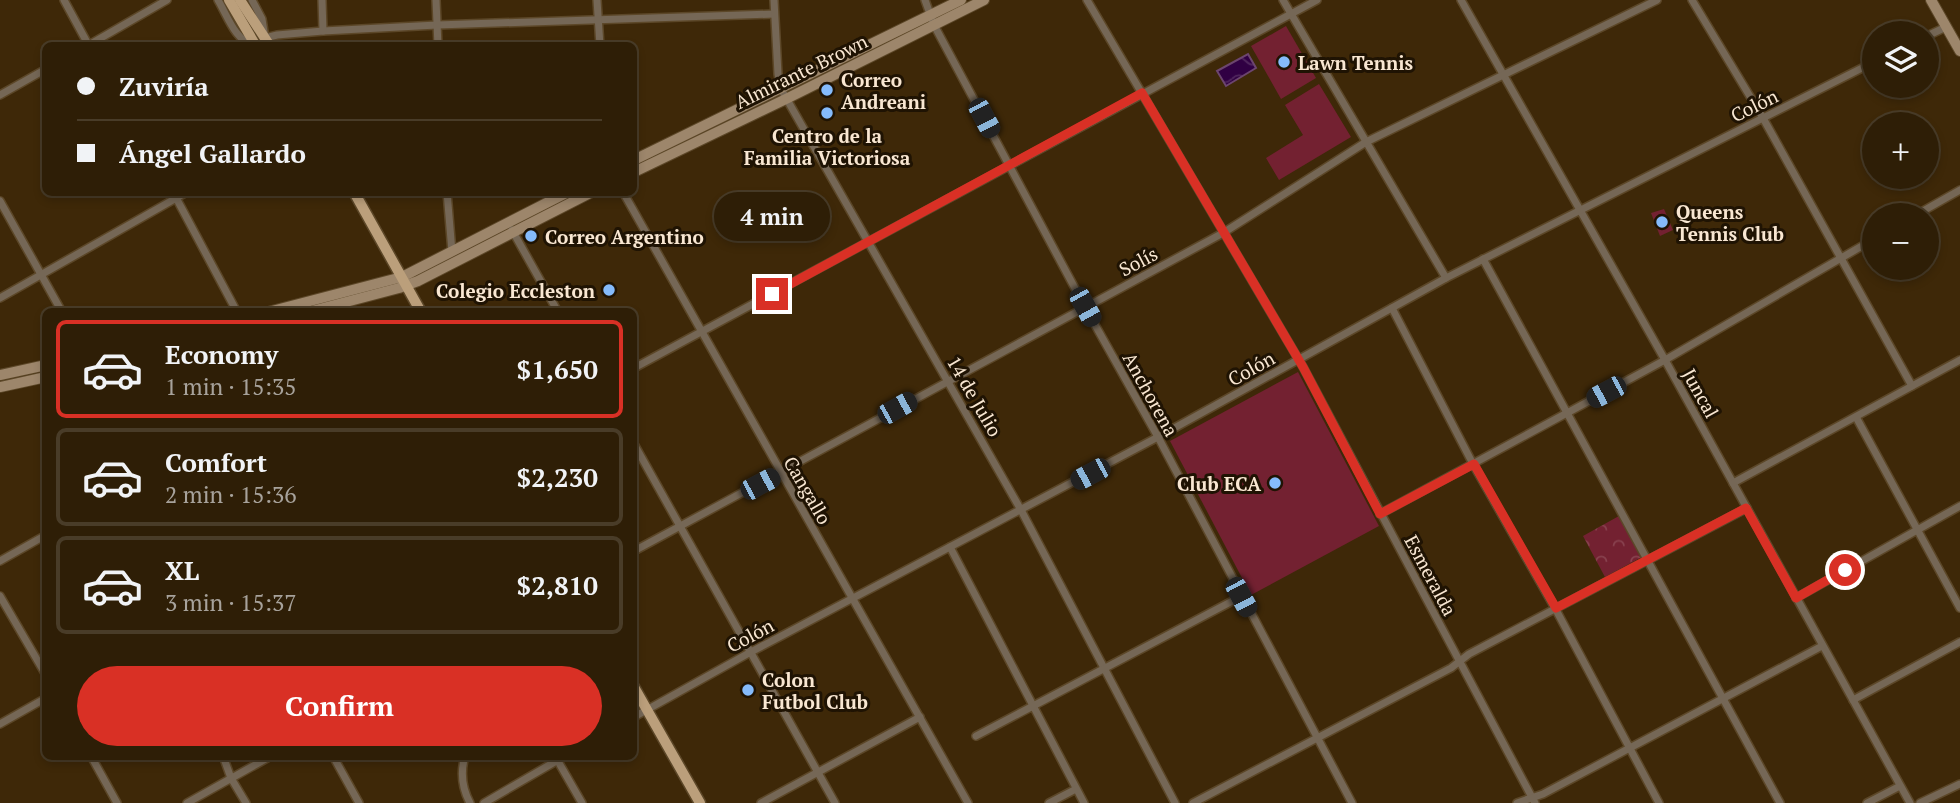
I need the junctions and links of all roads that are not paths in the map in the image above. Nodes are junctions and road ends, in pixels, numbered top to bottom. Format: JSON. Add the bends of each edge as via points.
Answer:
{"nodes":[{"id":1,"x":64,"y":0,"type":"edge"},
{"id":2,"x":167,"y":0,"type":"edge"},
{"id":3,"x":218,"y":0,"type":"edge"},
{"id":4,"x":229,"y":0,"type":"edge"},
{"id":5,"x":240,"y":0,"type":"edge"},
{"id":6,"x":252,"y":0,"type":"edge"},
{"id":7,"x":322,"y":0,"type":"edge"},
{"id":8,"x":436,"y":0,"type":"edge"},
{"id":9,"x":597,"y":0,"type":"edge"},
{"id":10,"x":774,"y":0,"type":"edge"},
{"id":11,"x":925,"y":0,"type":"edge"},
{"id":12,"x":961,"y":0,"type":"edge"},
{"id":13,"x":984,"y":0,"type":"edge"},
{"id":14,"x":1087,"y":0,"type":"edge"},
{"id":15,"x":1283,"y":0,"type":"edge"},
{"id":16,"x":1317,"y":0,"type":"edge"},
{"id":17,"x":1461,"y":0,"type":"edge"},
{"id":18,"x":1657,"y":0,"type":"edge"},
{"id":19,"x":1692,"y":0,"type":"edge"},
{"id":20,"x":1931,"y":0,"type":"edge"},
{"id":21,"x":774,"y":14,"type":"junction"},
{"id":22,"x":1290,"y":14,"type":"junction"},
{"id":23,"x":598,"y":20,"type":"junction"},
{"id":24,"x":932,"y":20,"type":"junction"},
{"id":25,"x":437,"y":25,"type":"junction"},
{"id":26,"x":1946,"y":27,"type":"junction"},
{"id":27,"x":1939,"y":30,"type":"edge"},
{"id":28,"x":323,"y":31,"type":"junction"},
{"id":29,"x":86,"y":42,"type":"edge"},
{"id":30,"x":93,"y":42,"type":"edge"},
{"id":31,"x":245,"y":42,"type":"edge"},
{"id":32,"x":260,"y":42,"type":"edge"},
{"id":33,"x":260,"y":42,"type":"edge"},
{"id":34,"x":261,"y":42,"type":"edge"},
{"id":35,"x":265,"y":42,"type":"edge"},
{"id":36,"x":438,"y":42,"type":"edge"},
{"id":37,"x":600,"y":42,"type":"edge"},
{"id":38,"x":1960,"y":51,"type":"edge"},
{"id":39,"x":1862,"y":68,"type":"edge"},
{"id":40,"x":42,"y":71,"type":"edge"},
{"id":41,"x":1503,"y":74,"type":"junction"},
{"id":42,"x":782,"y":89,"type":"junction"},
{"id":43,"x":1142,"y":93,"type":"junction"},
{"id":44,"x":0,"y":95,"type":"edge"},
{"id":45,"x":788,"y":98,"type":"junction"},
{"id":46,"x":1763,"y":118,"type":"junction"},
{"id":47,"x":1366,"y":142,"type":"junction"},
{"id":48,"x":637,"y":159,"type":"edge"},
{"id":49,"x":1009,"y":165,"type":"junction"},
{"id":50,"x":637,"y":171,"type":"edge"},
{"id":51,"x":1960,"y":190,"type":"edge"},
{"id":52,"x":173,"y":196,"type":"edge"},
{"id":53,"x":176,"y":196,"type":"edge"},
{"id":54,"x":356,"y":196,"type":"edge"},
{"id":55,"x":447,"y":196,"type":"edge"},
{"id":56,"x":562,"y":196,"type":"edge"},
{"id":57,"x":583,"y":196,"type":"edge"},
{"id":58,"x":625,"y":196,"type":"edge"},
{"id":59,"x":0,"y":201,"type":"edge"},
{"id":60,"x":1937,"y":203,"type":"edge"},
{"id":61,"x":1580,"y":209,"type":"junction"},
{"id":62,"x":511,"y":228,"type":"junction"},
{"id":63,"x":1223,"y":233,"type":"junction"},
{"id":64,"x":867,"y":241,"type":"junction"},
{"id":65,"x":1862,"y":246,"type":"edge"},
{"id":66,"x":452,"y":251,"type":"junction"},
{"id":67,"x":1842,"y":258,"type":"junction"},
{"id":68,"x":1483,"y":259,"type":"junction"},
{"id":69,"x":41,"y":274,"type":"junction"},
{"id":70,"x":1446,"y":278,"type":"junction"},
{"id":71,"x":404,"y":281,"type":"junction"},
{"id":72,"x":0,"y":298,"type":"edge"},
{"id":73,"x":1085,"y":307,"type":"junction"},
{"id":74,"x":60,"y":308,"type":"edge"},
{"id":75,"x":235,"y":308,"type":"edge"},
{"id":76,"x":286,"y":308,"type":"edge"},
{"id":77,"x":320,"y":308,"type":"edge"},
{"id":78,"x":419,"y":308,"type":"edge"},
{"id":79,"x":556,"y":308,"type":"edge"},
{"id":80,"x":1392,"y":308,"type":"junction"},
{"id":81,"x":702,"y":332,"type":"junction"},
{"id":82,"x":1665,"y":359,"type":"junction"},
{"id":83,"x":1299,"y":360,"type":"junction"},
{"id":84,"x":1960,"y":360,"type":"edge"},
{"id":85,"x":42,"y":366,"type":"edge"},
{"id":86,"x":637,"y":366,"type":"edge"},
{"id":87,"x":0,"y":375,"type":"edge"},
{"id":88,"x":42,"y":378,"type":"edge"},
{"id":89,"x":947,"y":380,"type":"junction"},
{"id":90,"x":1912,"y":386,"type":"junction"},
{"id":91,"x":0,"y":387,"type":"edge"},
{"id":92,"x":1566,"y":413,"type":"junction"},
{"id":93,"x":1856,"y":417,"type":"junction"},
{"id":94,"x":1158,"y":437,"type":"junction"},
{"id":95,"x":637,"y":449,"type":"edge"},
{"id":96,"x":1474,"y":464,"type":"junction"},
{"id":97,"x":780,"y":473,"type":"junction"},
{"id":98,"x":1733,"y":483,"type":"junction"},
{"id":99,"x":1960,"y":506,"type":"edge"},
{"id":100,"x":1746,"y":508,"type":"junction"},
{"id":101,"x":1021,"y":510,"type":"junction"},
{"id":102,"x":1380,"y":514,"type":"junction"},
{"id":103,"x":679,"y":526,"type":"junction"},
{"id":104,"x":1918,"y":529,"type":"junction"},
{"id":105,"x":42,"y":537,"type":"edge"},
{"id":106,"x":950,"y":547,"type":"junction"},
{"id":107,"x":637,"y":549,"type":"edge"},
{"id":108,"x":1648,"y":559,"type":"junction"},
{"id":109,"x":0,"y":561,"type":"edge"},
{"id":110,"x":0,"y":596,"type":"edge"},
{"id":111,"x":1241,"y":597,"type":"junction"},
{"id":112,"x":852,"y":598,"type":"junction"},
{"id":113,"x":1796,"y":598,"type":"junction"},
{"id":114,"x":1556,"y":608,"type":"junction"},
{"id":115,"x":1960,"y":608,"type":"edge"},
{"id":116,"x":1960,"y":642,"type":"edge"},
{"id":117,"x":1822,"y":646,"type":"junction"},
{"id":118,"x":749,"y":653,"type":"junction"},
{"id":119,"x":1459,"y":661,"type":"junction"},
{"id":120,"x":1105,"y":667,"type":"junction"},
{"id":121,"x":42,"y":668,"type":"edge"},
{"id":122,"x":637,"y":693,"type":"edge"},
{"id":123,"x":1724,"y":699,"type":"junction"},
{"id":124,"x":42,"y":700,"type":"edge"},
{"id":125,"x":1853,"y":700,"type":"junction"},
{"id":126,"x":1032,"y":706,"type":"junction"},
{"id":127,"x":646,"y":710,"type":"junction"},
{"id":128,"x":637,"y":715,"type":"edge"},
{"id":129,"x":920,"y":717,"type":"junction"},
{"id":130,"x":0,"y":723,"type":"edge"},
{"id":131,"x":976,"y":736,"type":"dead end"},
{"id":132,"x":1316,"y":738,"type":"junction"},
{"id":133,"x":1630,"y":748,"type":"junction"},
{"id":134,"x":93,"y":760,"type":"edge"},
{"id":135,"x":224,"y":760,"type":"edge"},
{"id":136,"x":264,"y":760,"type":"edge"},
{"id":137,"x":335,"y":760,"type":"edge"},
{"id":138,"x":464,"y":760,"type":"edge"},
{"id":139,"x":554,"y":760,"type":"edge"},
{"id":140,"x":560,"y":760,"type":"edge"},
{"id":141,"x":817,"y":771,"type":"junction"},
{"id":142,"x":231,"y":778,"type":"junction"},
{"id":143,"x":1960,"y":784,"type":"edge"},
{"id":144,"x":1900,"y":786,"type":"junction"},
{"id":145,"x":1076,"y":789,"type":"junction"},
{"id":146,"x":1534,"y":800,"type":"edge"},
{"id":147,"x":117,"y":803,"type":"edge"},
{"id":148,"x":187,"y":803,"type":"edge"},
{"id":149,"x":246,"y":803,"type":"edge"},
{"id":150,"x":359,"y":803,"type":"edge"},
{"id":151,"x":470,"y":803,"type":"edge"},
{"id":152,"x":484,"y":803,"type":"edge"},
{"id":153,"x":582,"y":803,"type":"edge"},
{"id":154,"x":700,"y":803,"type":"edge"},
{"id":155,"x":761,"y":803,"type":"edge"},
{"id":156,"x":835,"y":803,"type":"edge"},
{"id":157,"x":968,"y":803,"type":"edge"},
{"id":158,"x":1049,"y":803,"type":"edge"},
{"id":159,"x":1084,"y":803,"type":"edge"},
{"id":160,"x":1175,"y":803,"type":"edge"},
{"id":161,"x":1193,"y":803,"type":"edge"},
{"id":162,"x":1352,"y":803,"type":"edge"},
{"id":163,"x":1517,"y":803,"type":"edge"},
{"id":164,"x":1659,"y":803,"type":"edge"},
{"id":165,"x":1780,"y":803,"type":"edge"},
{"id":166,"x":1867,"y":803,"type":"edge"},
{"id":167,"x":1910,"y":803,"type":"edge"},
{"id":168,"x":1920,"y":803,"type":"edge"}],
"edges":[{"from":1,"to":29,"type":"street"},
{"from":2,"to":30,"type":"street"},
{"from":3,"to":31,"type":"street"},
{"from":4,"to":32,"type":"main road"},
{"from":5,"to":33,"type":"main road"},
{"from":6,"to":34,"type":"street","via":[[262,19]]},
{"from":7,"to":28,"type":"street"},
{"from":8,"to":25,"type":"street"},
{"from":9,"to":23,"type":"street"},
{"from":10,"to":21,"type":"street","name":"14 de Julio"},
{"from":11,"to":24,"type":"street","name":"Anchorena"},
{"from":12,"to":24,"type":"main road","name":"Almirante Brown"},
{"from":13,"to":24,"type":"main road","name":"Almirante Brown"},
{"from":14,"to":43,"type":"street","name":"Esmeralda"},
{"from":15,"to":22,"type":"street"},
{"from":16,"to":22,"type":"street"},
{"from":17,"to":41,"type":"street","name":"Juncal"},
{"from":18,"to":41,"type":"street","name":"Solís"},
{"from":19,"to":46,"type":"street"},
{"from":20,"to":26,"type":"main road"},
{"from":21,"to":23,"type":"street"},
{"from":21,"to":42,"type":"street","name":"14 de Julio"},
{"from":22,"to":43,"type":"street"},
{"from":22,"to":47,"type":"street"},
{"from":23,"to":25,"type":"street"},
{"from":23,"to":37,"type":"street"},
{"from":24,"to":42,"type":"main road","name":"Almirante Brown"},
{"from":24,"to":45,"type":"main road","name":"Almirante Brown"},
{"from":24,"to":49,"type":"street","name":"Anchorena"},
{"from":25,"to":28,"type":"street"},
{"from":25,"to":36,"type":"street"},
{"from":26,"to":27,"type":"street"},
{"from":26,"to":38,"type":"main road"},
{"from":28,"to":35,"type":"street","via":[[277,35]]},
{"from":39,"to":46,"type":"street","name":"Colón"},
{"from":40,"to":44,"type":"street"},
{"from":41,"to":47,"type":"street","name":"Solís"},
{"from":41,"to":61,"type":"street","name":"Juncal"},
{"from":42,"to":45,"type":"street","name":"14 de Julio"},
{"from":42,"to":48,"type":"main road","name":"Almirante Brown"},
{"from":43,"to":49,"type":"street"},
{"from":43,"to":63,"type":"street","name":"Esmeralda"},
{"from":45,"to":50,"type":"main road","name":"Almirante Brown"},
{"from":45,"to":64,"type":"street","name":"14 de Julio"},
{"from":46,"to":61,"type":"street","name":"Colón"},
{"from":46,"to":67,"type":"street"},
{"from":47,"to":63,"type":"street","name":"Solís"},
{"from":47,"to":70,"type":"street"},
{"from":49,"to":64,"type":"street"},
{"from":49,"to":73,"type":"street","name":"Anchorena"},
{"from":51,"to":60,"type":"street"},
{"from":52,"to":69,"type":"street"},
{"from":53,"to":75,"type":"street"},
{"from":54,"to":71,"type":"main road"},
{"from":55,"to":66,"type":"street"},
{"from":56,"to":62,"type":"main road"},
{"from":57,"to":62,"type":"main road"},
{"from":58,"to":81,"type":"street","name":"Cangallo"},
{"from":59,"to":69,"type":"street"},
{"from":61,"to":68,"type":"street","name":"Colón"},
{"from":61,"to":82,"type":"street","name":"Juncal"},
{"from":62,"to":66,"type":"main road"},
{"from":62,"to":71,"type":"main road"},
{"from":62,"to":79,"type":"street"},
{"from":63,"to":73,"type":"street","name":"Solís"},
{"from":63,"to":83,"type":"street","name":"Esmeralda"},
{"from":64,"to":81,"type":"street"},
{"from":64,"to":89,"type":"street","name":"14 de Julio"},
{"from":65,"to":67,"type":"street"},
{"from":66,"to":71,"type":"main road"},
{"from":67,"to":82,"type":"street"},
{"from":67,"to":90,"type":"street"},
{"from":68,"to":70,"type":"street","name":"Colón"},
{"from":68,"to":92,"type":"street"},
{"from":69,"to":72,"type":"street"},
{"from":69,"to":74,"type":"street"},
{"from":70,"to":80,"type":"street","name":"Colón"},
{"from":71,"to":76,"type":"main road"},
{"from":71,"to":77,"type":"main road"},
{"from":71,"to":78,"type":"main road"},
{"from":73,"to":89,"type":"street","name":"Solís"},
{"from":73,"to":94,"type":"street","name":"Anchorena"},
{"from":80,"to":83,"type":"street","name":"Colón"},
{"from":80,"to":96,"type":"street"},
{"from":81,"to":86,"type":"street"},
{"from":81,"to":97,"type":"street","name":"Cangallo"},
{"from":82,"to":92,"type":"street"},
{"from":82,"to":98,"type":"street","name":"Juncal"},
{"from":83,"to":94,"type":"street","name":"Colón"},
{"from":83,"to":102,"type":"street","name":"Esmeralda"},
{"from":84,"to":90,"type":"street"},
{"from":85,"to":87,"type":"main road"},
{"from":88,"to":91,"type":"main road"},
{"from":89,"to":97,"type":"street","name":"Solís"},
{"from":89,"to":101,"type":"street","name":"14 de Julio"},
{"from":90,"to":93,"type":"street"},
{"from":92,"to":96,"type":"street"},
{"from":92,"to":108,"type":"street"},
{"from":93,"to":98,"type":"street"},
{"from":93,"to":104,"type":"street"},
{"from":94,"to":101,"type":"street","name":"Colón"},
{"from":94,"to":111,"type":"street","name":"Anchorena"},
{"from":95,"to":103,"type":"street"},
{"from":96,"to":102,"type":"street"},
{"from":96,"to":114,"type":"street"},
{"from":97,"to":103,"type":"street","name":"Solís"},
{"from":97,"to":112,"type":"street","name":"Cangallo"},
{"from":98,"to":100,"type":"street","name":"Juncal"},
{"from":99,"to":104,"type":"street"},
{"from":100,"to":108,"type":"street"},
{"from":100,"to":113,"type":"street","name":"Juncal"},
{"from":101,"to":106,"type":"street","name":"Colón"},
{"from":101,"to":120,"type":"street","name":"14 de Julio"},
{"from":102,"to":119,"type":"street","name":"Esmeralda"},
{"from":103,"to":107,"type":"street","name":"Solís"},
{"from":103,"to":118,"type":"street"},
{"from":104,"to":113,"type":"street"},
{"from":104,"to":115,"type":"street"},
{"from":105,"to":109,"type":"street"},
{"from":106,"to":112,"type":"street","name":"Colón"},
{"from":106,"to":126,"type":"street"},
{"from":108,"to":114,"type":"street"},
{"from":108,"to":123,"type":"street"},
{"from":110,"to":121,"type":"street"},
{"from":111,"to":120,"type":"street"},
{"from":111,"to":132,"type":"street","name":"Anchorena"},
{"from":112,"to":118,"type":"street","name":"Colón"},
{"from":112,"to":129,"type":"street","name":"Cangallo"},
{"from":113,"to":117,"type":"street","name":"Juncal"},
{"from":114,"to":119,"type":"street"},
{"from":114,"to":133,"type":"street"},
{"from":116,"to":125,"type":"street"},
{"from":117,"to":123,"type":"street"},
{"from":117,"to":125,"type":"street","name":"Juncal"},
{"from":118,"to":127,"type":"street","name":"Colón"},
{"from":118,"to":141,"type":"street"},
{"from":119,"to":132,"type":"street"},
{"from":119,"to":146,"type":"street","name":"Esmeralda"},
{"from":120,"to":126,"type":"street"},
{"from":120,"to":160,"type":"street","name":"14 de Julio"},
{"from":122,"to":127,"type":"main road"},
{"from":123,"to":133,"type":"street"},
{"from":123,"to":165,"type":"street"},
{"from":124,"to":130,"type":"street"},
{"from":125,"to":144,"type":"street","name":"Juncal"},
{"from":126,"to":131,"type":"street"},
{"from":126,"to":145,"type":"street"},
{"from":127,"to":128,"type":"street","name":"Colón"},
{"from":127,"to":154,"type":"main road"},
{"from":129,"to":141,"type":"street"},
{"from":129,"to":157,"type":"street","name":"Cangallo"},
{"from":132,"to":161,"type":"street"},
{"from":132,"to":162,"type":"street","name":"Anchorena"},
{"from":133,"to":146,"type":"street"},
{"from":133,"to":164,"type":"street"},
{"from":134,"to":147,"type":"street"},
{"from":135,"to":142,"type":"street"},
{"from":136,"to":142,"type":"street"},
{"from":137,"to":150,"type":"street"},
{"from":138,"to":151,"type":"street","via":[[463,786]]},
{"from":139,"to":152,"type":"street"},
{"from":140,"to":153,"type":"street"},
{"from":141,"to":155,"type":"street"},
{"from":141,"to":156,"type":"street"},
{"from":142,"to":148,"type":"street"},
{"from":142,"to":149,"type":"street"},
{"from":143,"to":168,"type":"street"},
{"from":144,"to":166,"type":"street"},
{"from":144,"to":167,"type":"street","name":"Juncal"},
{"from":145,"to":158,"type":"street"},
{"from":145,"to":159,"type":"street"},
{"from":146,"to":163,"type":"street"}]}
